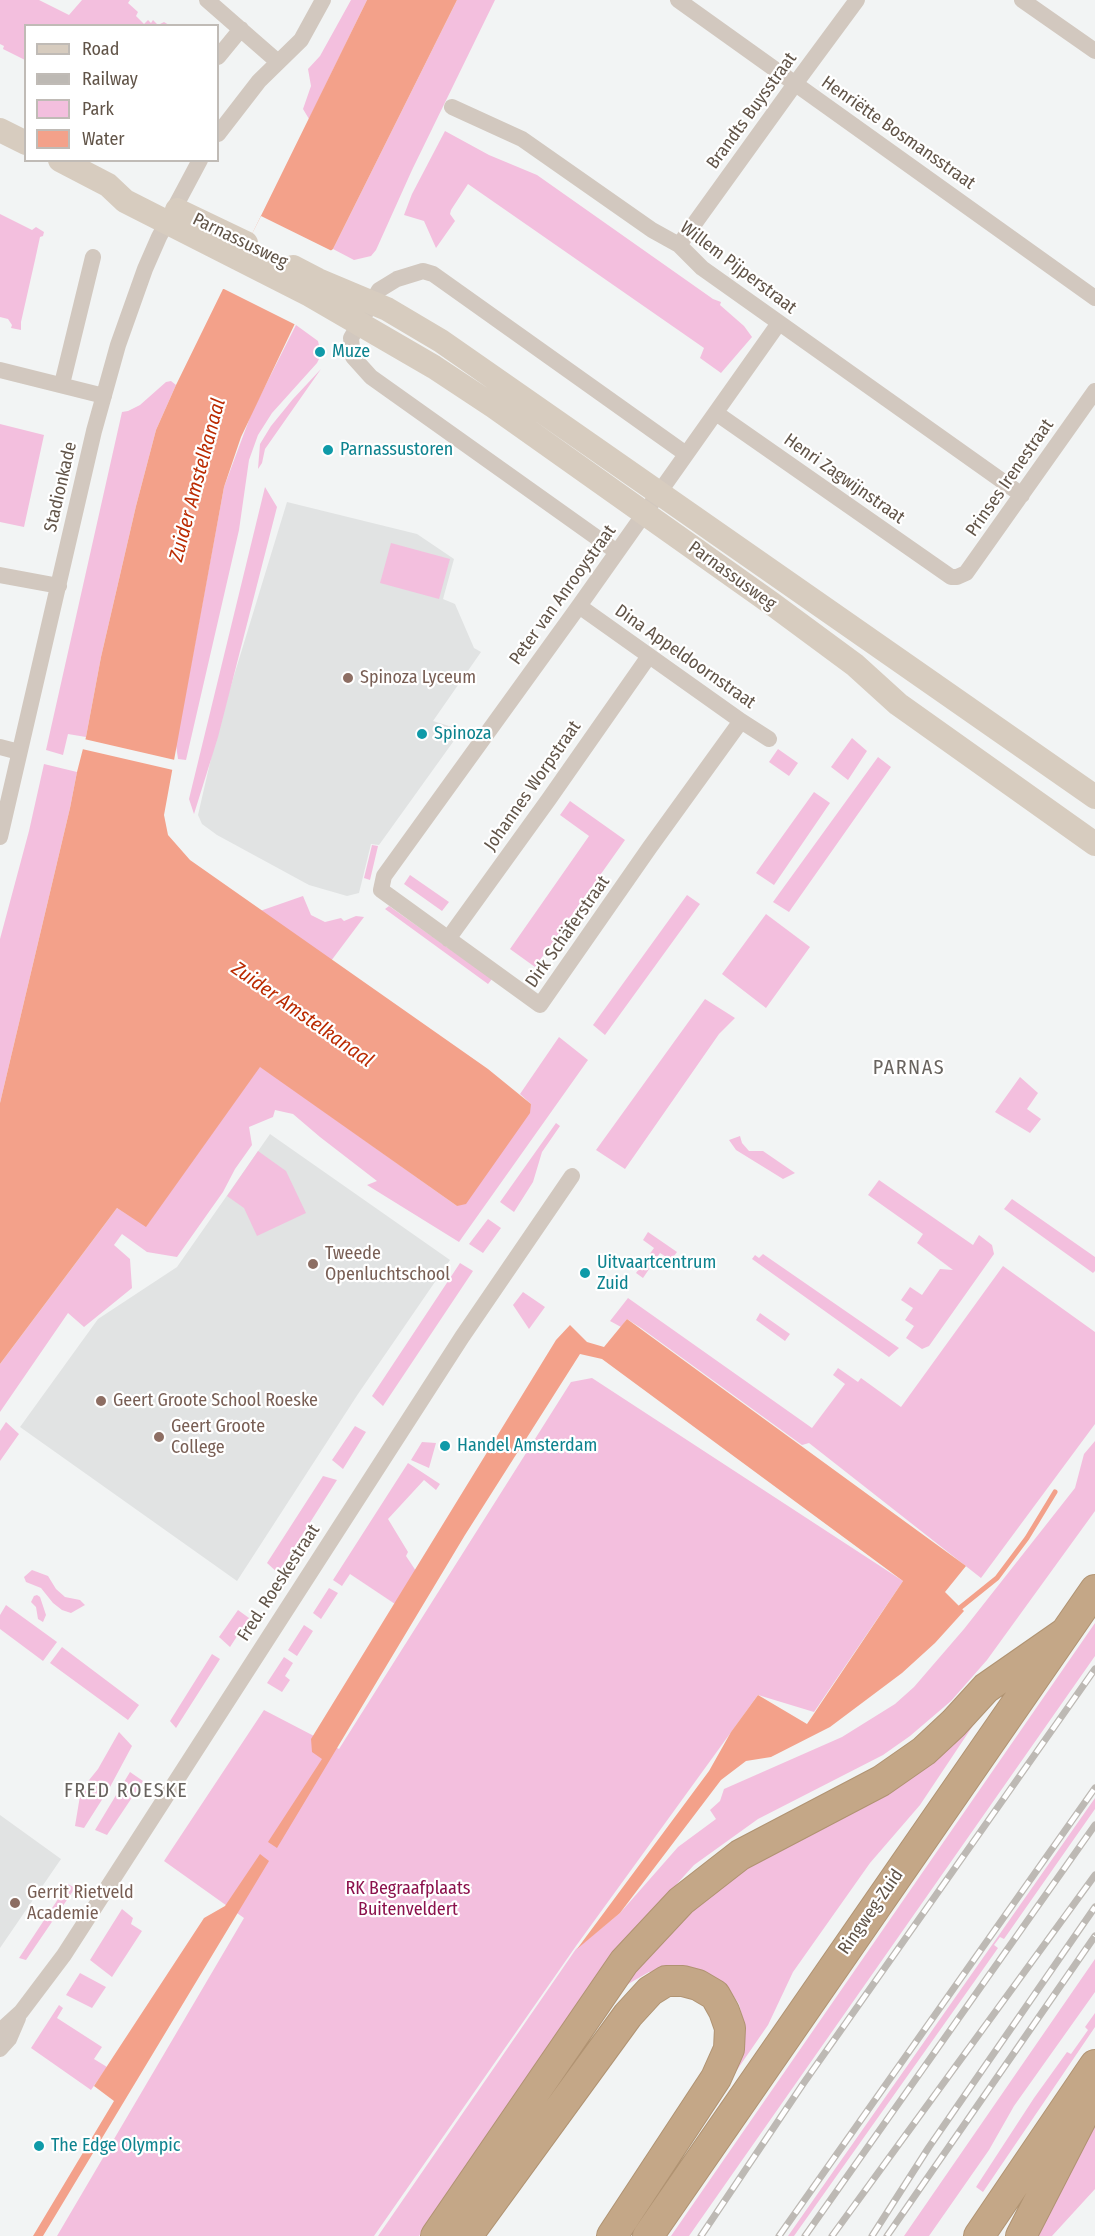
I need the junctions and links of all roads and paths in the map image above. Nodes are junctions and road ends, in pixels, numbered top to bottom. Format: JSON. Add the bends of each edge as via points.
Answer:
{"nodes":[{"id":1,"x":207,"y":0,"type":"edge"},
{"id":2,"x":323,"y":0,"type":"edge"},
{"id":3,"x":678,"y":0,"type":"edge"},
{"id":4,"x":857,"y":0,"type":"edge"},
{"id":5,"x":1022,"y":0,"type":"edge"},
{"id":6,"x":242,"y":29,"type":"junction"},
{"id":7,"x":1090,"y":48,"type":"edge"},
{"id":8,"x":219,"y":56,"type":"edge"},
{"id":9,"x":278,"y":62,"type":"junction"},
{"id":10,"x":795,"y":84,"type":"junction"},
{"id":11,"x":452,"y":107,"type":"dead end"},
{"id":12,"x":0,"y":130,"type":"edge"},
{"id":13,"x":219,"y":133,"type":"edge"},
{"id":14,"x":24,"y":142,"type":"edge"},
{"id":15,"x":64,"y":162,"type":"edge"},
{"id":16,"x":199,"y":162,"type":"edge"},
{"id":17,"x":171,"y":216,"type":"junction"},
{"id":18,"x":679,"y":245,"type":"junction"},
{"id":19,"x":93,"y":257,"type":"dead end"},
{"id":20,"x":314,"y":288,"type":"junction"},
{"id":21,"x":375,"y":296,"type":"junction"},
{"id":22,"x":1095,"y":298,"type":"edge"},
{"id":23,"x":779,"y":323,"type":"junction"},
{"id":24,"x":355,"y":331,"type":"junction"},
{"id":25,"x":0,"y":370,"type":"edge"},
{"id":26,"x":62,"y":384,"type":"junction"},
{"id":27,"x":1095,"y":391,"type":"edge"},
{"id":28,"x":104,"y":396,"type":"junction"},
{"id":29,"x":716,"y":413,"type":"junction"},
{"id":30,"x":686,"y":454,"type":"junction"},
{"id":31,"x":657,"y":494,"type":"junction"},
{"id":32,"x":1022,"y":495,"type":"junction"},
{"id":33,"x":643,"y":514,"type":"junction"},
{"id":34,"x":617,"y":552,"type":"junction"},
{"id":35,"x":0,"y":574,"type":"edge"},
{"id":36,"x":951,"y":577,"type":"joint"},
{"id":37,"x":59,"y":586,"type":"junction"},
{"id":38,"x":579,"y":606,"type":"junction"},
{"id":39,"x":648,"y":656,"type":"junction"},
{"id":40,"x":741,"y":721,"type":"junction"},
{"id":41,"x":769,"y":739,"type":"dead end"},
{"id":42,"x":0,"y":747,"type":"edge"},
{"id":43,"x":19,"y":752,"type":"junction"},
{"id":44,"x":1095,"y":798,"type":"edge"},
{"id":45,"x":0,"y":837,"type":"edge"},
{"id":46,"x":1095,"y":844,"type":"edge"},
{"id":47,"x":381,"y":890,"type":"joint"},
{"id":48,"x":448,"y":939,"type":"junction"},
{"id":49,"x":572,"y":1176,"type":"dead end"},
{"id":50,"x":1095,"y":1590,"type":"edge"},
{"id":51,"x":1065,"y":1633,"type":"junction"},
{"id":52,"x":21,"y":2012,"type":"junction"},
{"id":53,"x":0,"y":2031,"type":"edge"},
{"id":54,"x":0,"y":2049,"type":"edge"},
{"id":55,"x":1095,"y":2064,"type":"edge"},
{"id":56,"x":1095,"y":2091,"type":"edge"},
{"id":57,"x":436,"y":2236,"type":"edge"},
{"id":58,"x":467,"y":2236,"type":"edge"},
{"id":59,"x":612,"y":2236,"type":"edge"},
{"id":60,"x":648,"y":2236,"type":"edge"},
{"id":61,"x":979,"y":2236,"type":"edge"},
{"id":62,"x":1021,"y":2236,"type":"edge"}],
"edges":[{"from":1,"to":6,"type":"street"},
{"from":2,"to":9,"type":"street","via":[[301,40]]},
{"from":3,"to":10,"type":"street","name":"Henriëtte Bosmansstraat"},
{"from":4,"to":10,"type":"street","name":"Brandts Buysstraat"},
{"from":5,"to":7,"type":"street"},
{"from":6,"to":8,"type":"street"},
{"from":6,"to":9,"type":"street"},
{"from":9,"to":13,"type":"street"},
{"from":10,"to":18,"type":"street","name":"Brandts Buysstraat"},
{"from":10,"to":22,"type":"street","name":"Henriëtte Bosmansstraat"},
{"from":11,"to":18,"type":"street","name":"Willem Pijperstraat","via":[[522,139]]},
{"from":12,"to":14,"type":"main road"},
{"from":15,"to":17,"type":"main road","name":"Parnassusweg","via":[[108,185],[133,189]]},
{"from":16,"to":17,"type":"street","name":"Stadionkade"},
{"from":17,"to":20,"type":"main road","name":"Parnassusweg"},
{"from":17,"to":28,"type":"street","name":"Stadionkade","via":[[134,298]]},
{"from":18,"to":23,"type":"street","name":"Willem Pijperstraat","via":[[702,268]]},
{"from":19,"to":26,"type":"street"},
{"from":20,"to":21,"type":"main road","name":"Parnassusweg"},
{"from":20,"to":24,"type":"main road","name":"Parnassusweg"},
{"from":21,"to":24,"type":"street"},
{"from":21,"to":30,"type":"street","via":[[397,279],[423,271],[433,274]]},
{"from":21,"to":31,"type":"main road","name":"Parnassusweg","via":[[387,309],[441,341]]},
{"from":23,"to":29,"type":"street","name":"Peter van Anrooystraat"},
{"from":23,"to":32,"type":"street","name":"Willem Pijperstraat"},
{"from":24,"to":33,"type":"main road","name":"Parnassusweg","via":[[434,367]]},
{"from":24,"to":34,"type":"street","via":[[353,357],[371,377]]},
{"from":25,"to":26,"type":"street"},
{"from":26,"to":28,"type":"street"},
{"from":27,"to":32,"type":"street","name":"Prinses Irenestraat"},
{"from":28,"to":37,"type":"street","name":"Stadionkade"},
{"from":29,"to":30,"type":"street","name":"Peter van Anrooystraat"},
{"from":29,"to":36,"type":"street","name":"Henri Zagwijnstraat"},
{"from":30,"to":31,"type":"street","name":"Peter van Anrooystraat"},
{"from":31,"to":33,"type":"street","name":"Peter van Anrooystraat"},
{"from":31,"to":44,"type":"main road","name":"Parnassusweg"},
{"from":32,"to":36,"type":"street","name":"Prinses Irenestraat","via":[[966,573]]},
{"from":33,"to":34,"type":"street","name":"Peter van Anrooystraat"},
{"from":33,"to":46,"type":"main road","name":"Parnassusweg","via":[[836,651],[898,704]]},
{"from":34,"to":38,"type":"street","name":"Peter van Anrooystraat"},
{"from":35,"to":37,"type":"street"},
{"from":37,"to":43,"type":"street","name":"Stadionkade"},
{"from":38,"to":39,"type":"street","name":"Dina Appeldoornstraat"},
{"from":38,"to":47,"type":"street","name":"Peter van Anrooystraat","via":[[384,876]]},
{"from":39,"to":40,"type":"street","name":"Dina Appeldoornstraat"},
{"from":39,"to":48,"type":"street","name":"Johannes Worpstraat"},
{"from":40,"to":41,"type":"street","name":"Dina Appeldoornstraat"},
{"from":40,"to":48,"type":"street","name":"Dirk Schäferstraat","via":[[540,1005]]},
{"from":42,"to":43,"type":"street"},
{"from":43,"to":45,"type":"street","name":"Stadionkade"},
{"from":47,"to":48,"type":"street","name":"Dirk Schäferstraat"},
{"from":49,"to":52,"type":"street","name":"Fred. Roeskestraat","via":[[462,1337],[64,1955]]},
{"from":50,"to":51,"type":"highway","name":"Ringweg-Zuid"},
{"from":51,"to":57,"type":"highway","via":[[986,1688],[924,1751],[890,1775],[740,1855],[681,1901],[624,1962]]},
{"from":51,"to":60,"type":"highway","name":"Ringweg-Zuid"},
{"from":52,"to":53,"type":"street","name":"Fred. Roeskestraat"},
{"from":52,"to":54,"type":"street","name":"Fred. Roeskestraat","via":[[9,2040]]},
{"from":55,"to":61,"type":"highway"},
{"from":56,"to":62,"type":"highway"},
{"from":58,"to":59,"type":"highway","via":[[628,2015],[650,1991],[666,1981],[698,1985],[716,1995],[724,2011],[730,2028],[729,2049],[716,2078]]}]}
